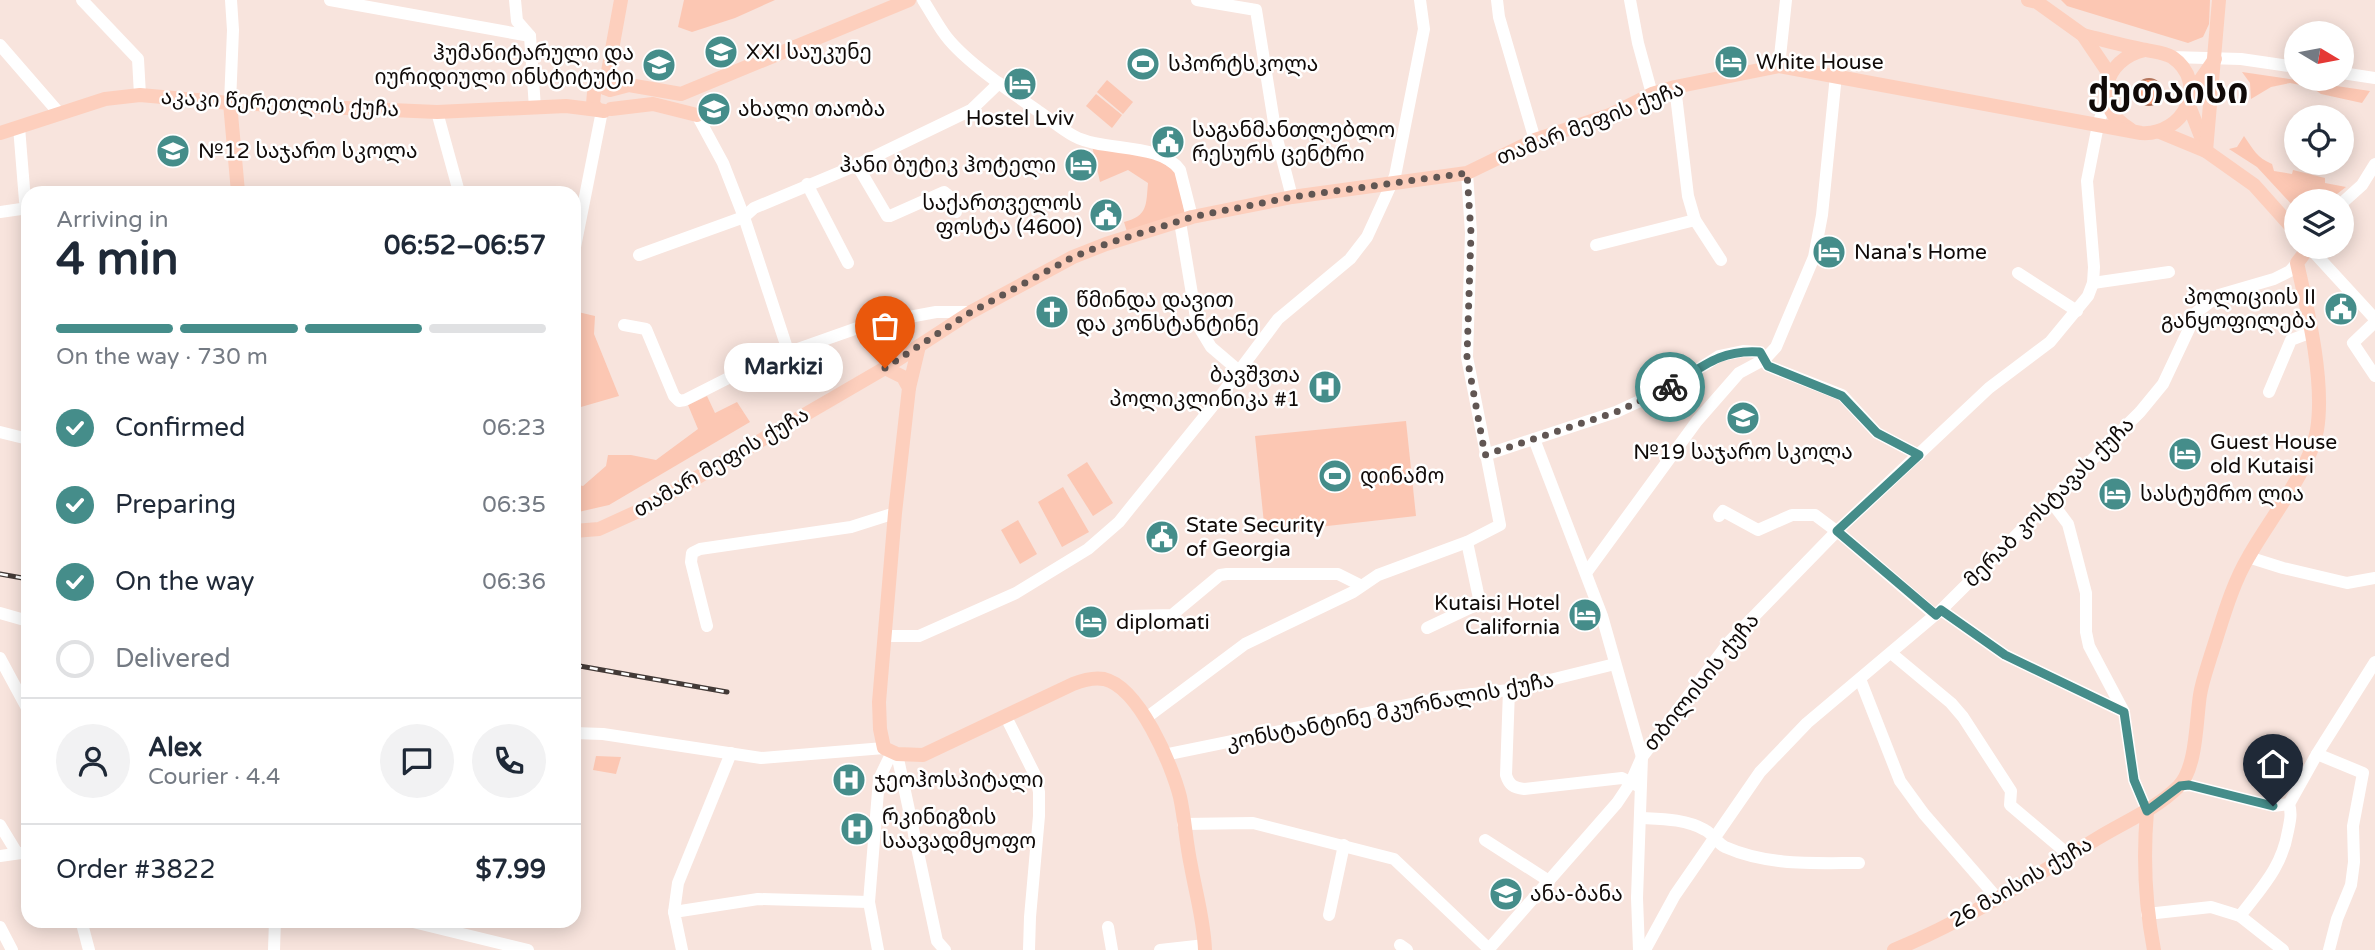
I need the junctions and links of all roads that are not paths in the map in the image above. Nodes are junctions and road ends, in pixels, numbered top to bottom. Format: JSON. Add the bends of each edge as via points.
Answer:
{"nodes":[{"id":1,"x":82,"y":0,"type":"edge"},
{"id":2,"x":231,"y":0,"type":"edge"},
{"id":3,"x":330,"y":0,"type":"edge"},
{"id":4,"x":515,"y":0,"type":"edge"},
{"id":5,"x":621,"y":0,"type":"edge"},
{"id":6,"x":909,"y":0,"type":"edge"},
{"id":7,"x":923,"y":0,"type":"edge"},
{"id":8,"x":1197,"y":0,"type":"edge"},
{"id":9,"x":1420,"y":0,"type":"edge"},
{"id":10,"x":1497,"y":0,"type":"edge"},
{"id":11,"x":1630,"y":0,"type":"edge"},
{"id":12,"x":1786,"y":0,"type":"edge"},
{"id":13,"x":2219,"y":0,"type":"edge"},
{"id":14,"x":2034,"y":1,"type":"edge"},
{"id":15,"x":2083,"y":35,"type":"junction"},
{"id":16,"x":530,"y":36,"type":"junction"},
{"id":17,"x":0,"y":45,"type":"edge"},
{"id":18,"x":2146,"y":50,"type":"junction"},
{"id":19,"x":2216,"y":52,"type":"junction"},
{"id":20,"x":2171,"y":57,"type":"junction"},
{"id":21,"x":2284,"y":64,"type":"edge"},
{"id":22,"x":1779,"y":66,"type":"junction"},
{"id":23,"x":1836,"y":75,"type":"junction"},
{"id":24,"x":2110,"y":75,"type":"junction"},
{"id":25,"x":2354,"y":75,"type":"edge"},
{"id":26,"x":2375,"y":78,"type":"edge"},
{"id":27,"x":999,"y":83,"type":"junction"},
{"id":28,"x":1675,"y":87,"type":"junction"},
{"id":29,"x":603,"y":90,"type":"junction"},
{"id":30,"x":681,"y":94,"type":"junction"},
{"id":31,"x":1652,"y":94,"type":"junction"},
{"id":32,"x":139,"y":95,"type":"junction"},
{"id":33,"x":2107,"y":97,"type":"junction"},
{"id":34,"x":2189,"y":99,"type":"junction"},
{"id":35,"x":229,"y":103,"type":"junction"},
{"id":36,"x":566,"y":106,"type":"junction"},
{"id":37,"x":535,"y":108,"type":"junction"},
{"id":38,"x":604,"y":110,"type":"junction"},
{"id":39,"x":437,"y":112,"type":"junction"},
{"id":40,"x":60,"y":113,"type":"junction"},
{"id":41,"x":697,"y":115,"type":"junction"},
{"id":42,"x":2098,"y":125,"type":"junction"},
{"id":43,"x":19,"y":127,"type":"junction"},
{"id":44,"x":2131,"y":130,"type":"junction"},
{"id":45,"x":2160,"y":132,"type":"junction"},
{"id":46,"x":0,"y":133,"type":"edge"},
{"id":47,"x":1535,"y":140,"type":"junction"},
{"id":48,"x":2206,"y":151,"type":"junction"},
{"id":49,"x":2375,"y":164,"type":"edge"},
{"id":50,"x":857,"y":165,"type":"junction"},
{"id":51,"x":1467,"y":173,"type":"junction"},
{"id":52,"x":1390,"y":183,"type":"junction"},
{"id":53,"x":807,"y":184,"type":"junction"},
{"id":54,"x":25,"y":186,"type":"edge"},
{"id":55,"x":237,"y":186,"type":"edge"},
{"id":56,"x":457,"y":186,"type":"edge"},
{"id":57,"x":2354,"y":193,"type":"edge"},
{"id":58,"x":1292,"y":197,"type":"junction"},
{"id":59,"x":21,"y":206,"type":"edge"},
{"id":60,"x":0,"y":212,"type":"edge"},
{"id":61,"x":956,"y":212,"type":"dead end"},
{"id":62,"x":744,"y":216,"type":"junction"},
{"id":63,"x":581,"y":219,"type":"edge"},
{"id":64,"x":1186,"y":219,"type":"junction"},
{"id":65,"x":2284,"y":219,"type":"edge"},
{"id":66,"x":1695,"y":220,"type":"junction"},
{"id":67,"x":1596,"y":245,"type":"dead end"},
{"id":68,"x":639,"y":255,"type":"dead end"},
{"id":69,"x":2300,"y":259,"type":"edge"},
{"id":70,"x":2320,"y":259,"type":"edge"},
{"id":71,"x":1721,"y":260,"type":"dead end"},
{"id":72,"x":848,"y":263,"type":"dead end"},
{"id":73,"x":2297,"y":263,"type":"junction"},
{"id":74,"x":2169,"y":272,"type":"dead end"},
{"id":75,"x":2018,"y":273,"type":"dead end"},
{"id":76,"x":2093,"y":283,"type":"junction"},
{"id":77,"x":2077,"y":311,"type":"junction"},
{"id":78,"x":971,"y":312,"type":"junction"},
{"id":79,"x":2375,"y":320,"type":"edge"},
{"id":80,"x":624,"y":326,"type":"dead end"},
{"id":81,"x":2312,"y":332,"type":"junction"},
{"id":82,"x":919,"y":346,"type":"junction"},
{"id":83,"x":788,"y":351,"type":"junction"},
{"id":84,"x":1765,"y":359,"type":"junction"},
{"id":85,"x":885,"y":368,"type":"junction"},
{"id":86,"x":1238,"y":370,"type":"junction"},
{"id":87,"x":2375,"y":376,"type":"edge"},
{"id":88,"x":909,"y":388,"type":"junction"},
{"id":89,"x":2269,"y":392,"type":"dead end"},
{"id":90,"x":0,"y":432,"type":"edge"},
{"id":91,"x":21,"y":437,"type":"edge"},
{"id":92,"x":1534,"y":439,"type":"junction"},
{"id":93,"x":1485,"y":455,"type":"junction"},
{"id":94,"x":1919,"y":455,"type":"junction"},
{"id":95,"x":2050,"y":500,"type":"junction"},
{"id":96,"x":895,"y":513,"type":"junction"},
{"id":97,"x":1719,"y":516,"type":"dead end"},
{"id":98,"x":581,"y":530,"type":"edge"},
{"id":99,"x":1837,"y":531,"type":"junction"},
{"id":100,"x":1467,"y":542,"type":"junction"},
{"id":101,"x":2248,"y":557,"type":"junction"},
{"id":102,"x":1586,"y":573,"type":"junction"},
{"id":103,"x":2375,"y":578,"type":"edge"},
{"id":104,"x":1360,"y":585,"type":"junction"},
{"id":105,"x":0,"y":613,"type":"edge"},
{"id":106,"x":1938,"y":613,"type":"junction"},
{"id":107,"x":1131,"y":616,"type":"dead end"},
{"id":108,"x":21,"y":619,"type":"edge"},
{"id":109,"x":707,"y":626,"type":"dead end"},
{"id":110,"x":1427,"y":628,"type":"dead end"},
{"id":111,"x":885,"y":636,"type":"junction"},
{"id":112,"x":1891,"y":653,"type":"junction"},
{"id":113,"x":0,"y":657,"type":"edge"},
{"id":114,"x":2375,"y":662,"type":"edge"},
{"id":115,"x":1615,"y":664,"type":"junction"},
{"id":116,"x":1860,"y":679,"type":"junction"},
{"id":117,"x":1509,"y":690,"type":"junction"},
{"id":118,"x":21,"y":697,"type":"edge"},
{"id":119,"x":2124,"y":712,"type":"junction"},
{"id":120,"x":1006,"y":717,"type":"junction"},
{"id":121,"x":1146,"y":718,"type":"junction"},
{"id":122,"x":581,"y":733,"type":"edge"},
{"id":123,"x":891,"y":751,"type":"junction"},
{"id":124,"x":731,"y":752,"type":"junction"},
{"id":125,"x":2317,"y":754,"type":"junction"},
{"id":126,"x":1164,"y":755,"type":"junction"},
{"id":127,"x":1642,"y":757,"type":"junction"},
{"id":128,"x":1636,"y":785,"type":"junction"},
{"id":129,"x":2180,"y":786,"type":"junction"},
{"id":130,"x":2289,"y":804,"type":"junction"},
{"id":131,"x":2147,"y":811,"type":"junction"},
{"id":132,"x":1641,"y":818,"type":"junction"},
{"id":133,"x":1183,"y":824,"type":"junction"},
{"id":134,"x":0,"y":825,"type":"edge"},
{"id":135,"x":1715,"y":837,"type":"junction"},
{"id":136,"x":1485,"y":840,"type":"dead end"},
{"id":137,"x":1344,"y":845,"type":"junction"},
{"id":138,"x":21,"y":851,"type":"edge"},
{"id":139,"x":21,"y":852,"type":"edge"},
{"id":140,"x":2070,"y":855,"type":"junction"},
{"id":141,"x":0,"y":856,"type":"edge"},
{"id":142,"x":1859,"y":863,"type":"dead end"},
{"id":143,"x":1549,"y":881,"type":"junction"},
{"id":144,"x":1997,"y":898,"type":"junction"},
{"id":145,"x":869,"y":902,"type":"junction"},
{"id":146,"x":674,"y":912,"type":"junction"},
{"id":147,"x":2147,"y":914,"type":"junction"},
{"id":148,"x":1329,"y":915,"type":"dead end"},
{"id":149,"x":2240,"y":915,"type":"junction"},
{"id":150,"x":0,"y":927,"type":"edge"},
{"id":151,"x":1108,"y":927,"type":"dead end"},
{"id":152,"x":83,"y":928,"type":"edge"},
{"id":153,"x":275,"y":928,"type":"edge"},
{"id":154,"x":438,"y":928,"type":"edge"},
{"id":155,"x":1205,"y":948,"type":"edge"},
{"id":156,"x":1488,"y":949,"type":"edge"},
{"id":157,"x":12,"y":950,"type":"edge"},
{"id":158,"x":89,"y":950,"type":"edge"},
{"id":159,"x":274,"y":950,"type":"edge"},
{"id":160,"x":528,"y":950,"type":"edge"},
{"id":161,"x":682,"y":950,"type":"edge"},
{"id":162,"x":878,"y":950,"type":"edge"},
{"id":163,"x":945,"y":950,"type":"edge"},
{"id":164,"x":1029,"y":950,"type":"edge"},
{"id":165,"x":1112,"y":950,"type":"edge"},
{"id":166,"x":1160,"y":950,"type":"edge"},
{"id":167,"x":1639,"y":950,"type":"edge"},
{"id":168,"x":1645,"y":950,"type":"edge"},
{"id":169,"x":1894,"y":950,"type":"edge"},
{"id":170,"x":2154,"y":950,"type":"edge"},
{"id":171,"x":2283,"y":950,"type":"edge"},
{"id":172,"x":2329,"y":950,"type":"edge"}],
"edges":[{"from":1,"to":32,"type":"street","via":[[138,60]]},
{"from":2,"to":35,"type":"street"},
{"from":3,"to":16,"type":"street"},
{"from":4,"to":16,"type":"street","via":[[517,20]]},
{"from":5,"to":29,"type":"main road"},
{"from":6,"to":30,"type":"main road"},
{"from":7,"to":27,"type":"street","via":[[943,34]]},
{"from":8,"to":58,"type":"street","via":[[1256,10],[1276,135]]},
{"from":9,"to":52,"type":"street","via":[[1424,29]]},
{"from":10,"to":47,"type":"street"},
{"from":11,"to":31,"type":"street"},
{"from":12,"to":22,"type":"street"},
{"from":13,"to":19,"type":"main road"},
{"from":14,"to":15,"type":"main road"},
{"from":15,"to":18,"type":"main road"},
{"from":15,"to":24,"type":"main road"},
{"from":16,"to":37,"type":"street"},
{"from":17,"to":40,"type":"street"},
{"from":18,"to":20,"type":"main road"},
{"from":18,"to":24,"type":"main road","via":[[2128,55]]},
{"from":19,"to":20,"type":"street"},
{"from":19,"to":21,"type":"street"},
{"from":19,"to":34,"type":"main road"},
{"from":19,"to":48,"type":"main road"},
{"from":20,"to":34,"type":"main road","via":[[2186,74]]},
{"from":22,"to":23,"type":"main road","name":"თამარ მეფის ქუჩა"},
{"from":22,"to":28,"type":"main road","name":"თამარ მეფის ქუჩა"},
{"from":23,"to":42,"type":"main road","name":"თამარ მეფის ქუჩა"},
{"from":23,"to":84,"type":"street","via":[[1814,257],[1776,347]]},
{"from":24,"to":33,"type":"main road"},
{"from":25,"to":26,"type":"street"},
{"from":27,"to":50,"type":"street","via":[[971,110]]},
{"from":27,"to":64,"type":"street","via":[[1074,136],[1175,163],[1180,170]]},
{"from":28,"to":31,"type":"main road","name":"თამარ მეფის ქუჩა"},
{"from":28,"to":66,"type":"street"},
{"from":29,"to":30,"type":"main road","name":"აკაკი წერეთლის ქუჩა","via":[[629,85]]},
{"from":29,"to":36,"type":"main road","name":"აკაკი წერეთლის ქუჩა"},
{"from":29,"to":38,"type":"main road","via":[[615,100]]},
{"from":29,"to":38,"type":"main road","via":[[592,100]]},
{"from":30,"to":41,"type":"main road"},
{"from":31,"to":47,"type":"main road","name":"თამარ მეფის ქუჩა","via":[[1609,115]]},
{"from":32,"to":35,"type":"main road","name":"აკაკი წერეთლის ქუჩა"},
{"from":32,"to":40,"type":"main road","name":"აკაკი წერეთლის ქუჩა","via":[[105,99]]},
{"from":33,"to":42,"type":"street"},
{"from":33,"to":44,"type":"main road","via":[[2112,113]]},
{"from":34,"to":45,"type":"main road","via":[[2178,121]]},
{"from":34,"to":48,"type":"main road"},
{"from":35,"to":39,"type":"main road","name":"აკაკი წერეთლის ქუჩა"},
{"from":35,"to":55,"type":"main road"},
{"from":36,"to":37,"type":"main road","name":"აკაკი წერეთლის ქუჩა"},
{"from":36,"to":38,"type":"main road","name":"აკაკი წერეთლის ქუჩა"},
{"from":37,"to":39,"type":"main road","name":"აკაკი წერეთლის ქუჩა"},
{"from":38,"to":41,"type":"main road","name":"აკაკი წერეთლის ქუჩა","via":[[653,104]]},
{"from":38,"to":63,"type":"street"},
{"from":39,"to":56,"type":"street"},
{"from":40,"to":43,"type":"main road","name":"აკაკი წერეთლის ქუჩა"},
{"from":41,"to":62,"type":"street"},
{"from":42,"to":44,"type":"main road","name":"თამარ მეფის ქუჩა"},
{"from":42,"to":76,"type":"street","via":[[2087,181]]},
{"from":43,"to":46,"type":"main road","name":"აკაკი წერეთლის ქუჩა"},
{"from":43,"to":54,"type":"street"},
{"from":44,"to":45,"type":"main road"},
{"from":45,"to":48,"type":"main road"},
{"from":47,"to":51,"type":"main road","name":"თამარ მეფის ქუჩა"},
{"from":48,"to":65,"type":"main road","via":[[2254,185]]},
{"from":49,"to":57,"type":"street"},
{"from":50,"to":53,"type":"street"},
{"from":50,"to":61,"type":"street","via":[[887,216],[944,192]]},
{"from":51,"to":52,"type":"main road","name":"თამარ მეფის ქუჩა"},
{"from":51,"to":93,"type":"street","via":[[1471,233],[1467,357]]},
{"from":52,"to":58,"type":"main road","name":"თამარ მეფის ქუჩა"},
{"from":52,"to":86,"type":"street","via":[[1367,237],[1353,256],[1278,318]]},
{"from":53,"to":62,"type":"street"},
{"from":53,"to":72,"type":"street"},
{"from":58,"to":64,"type":"main road","name":"თამარ მეფის ქუჩა"},
{"from":59,"to":60,"type":"street"},
{"from":62,"to":68,"type":"street"},
{"from":62,"to":83,"type":"street"},
{"from":64,"to":78,"type":"main road","name":"თამარ მეფის ქუჩა","via":[[1073,257]]},
{"from":64,"to":86,"type":"street","via":[[1197,324],[1211,347]]},
{"from":66,"to":67,"type":"street"},
{"from":66,"to":71,"type":"street"},
{"from":69,"to":73,"type":"main road"},
{"from":70,"to":79,"type":"street"},
{"from":73,"to":81,"type":"main road"},
{"from":73,"to":95,"type":"street","name":"მერაბ კოსტავას ქუჩა","via":[[2274,279],[2219,295],[2197,312],[2162,384]]},
{"from":74,"to":76,"type":"street"},
{"from":75,"to":77,"type":"street"},
{"from":76,"to":77,"type":"street","name":"თბილისის ქუჩა"},
{"from":77,"to":94,"type":"street","name":"თბილისის ქუჩა","via":[[2050,342],[1989,388]]},
{"from":78,"to":82,"type":"main road","name":"თამარ მეფის ქუჩა"},
{"from":78,"to":83,"type":"street","via":[[936,312],[866,325]]},
{"from":79,"to":87,"type":"street","via":[[2353,343]]},
{"from":80,"to":83,"type":"street","via":[[646,329],[679,401]]},
{"from":81,"to":89,"type":"street","via":[[2291,340]]},
{"from":81,"to":101,"type":"main road","via":[[2317,433],[2283,502]]},
{"from":82,"to":85,"type":"main road","name":"თამარ მეფის ქუჩა"},
{"from":82,"to":88,"type":"main road"},
{"from":84,"to":92,"type":"street","via":[[1752,351],[1719,356],[1668,388],[1616,412]]},
{"from":84,"to":94,"type":"street","via":[[1768,366],[1842,396],[1877,433]]},
{"from":84,"to":102,"type":"street","via":[[1739,373],[1697,421]]},
{"from":85,"to":88,"type":"main road","via":[[903,377]]},
{"from":85,"to":98,"type":"main road","name":"თამარ მეფის ქუჩა","via":[[643,509],[599,529]]},
{"from":86,"to":111,"type":"street","via":[[1125,514],[1088,549],[1016,593],[919,636]]},
{"from":88,"to":96,"type":"main road"},
{"from":90,"to":91,"type":"street"},
{"from":92,"to":93,"type":"street"},
{"from":92,"to":102,"type":"street"},
{"from":93,"to":100,"type":"street","via":[[1500,525]]},
{"from":94,"to":99,"type":"street","name":"თბილისის ქუჩა"},
{"from":95,"to":106,"type":"street","name":"მერაბ კოსტავას ქუჩა"},
{"from":95,"to":119,"type":"street","via":[[2068,524],[2073,542],[2086,593],[2089,646]]},
{"from":96,"to":109,"type":"street","via":[[851,527],[692,553]]},
{"from":96,"to":111,"type":"main road"},
{"from":97,"to":99,"type":"street","via":[[1723,511],[1758,530],[1792,515],[1815,515]]},
{"from":99,"to":106,"type":"street"},
{"from":99,"to":127,"type":"street","name":"თბილისის ქუჩა","via":[[1730,641]]},
{"from":100,"to":104,"type":"street","via":[[1400,565]]},
{"from":100,"to":110,"type":"street","via":[[1480,603]]},
{"from":101,"to":103,"type":"street","via":[[2347,583]]},
{"from":101,"to":129,"type":"main road","via":[[2210,659],[2200,693],[2195,742]]},
{"from":102,"to":115,"type":"street"},
{"from":104,"to":107,"type":"street","via":[[1338,574],[1227,573],[1172,615]]},
{"from":104,"to":121,"type":"street","via":[[1234,650]]},
{"from":105,"to":108,"type":"street"},
{"from":106,"to":112,"type":"street","name":"მერაბ კოსტავას ქუჩა"},
{"from":106,"to":119,"type":"street","via":[[2005,655]]},
{"from":111,"to":123,"type":"main road","via":[[880,729]]},
{"from":112,"to":116,"type":"street","name":"მერაბ კოსტავას ქუჩა"},
{"from":112,"to":140,"type":"street","via":[[1963,717],[2011,791],[2010,805]]},
{"from":113,"to":118,"type":"street"},
{"from":114,"to":125,"type":"street"},
{"from":115,"to":117,"type":"street","name":"კონსტანტინე მკურნალის ქუჩა"},
{"from":115,"to":127,"type":"street"},
{"from":116,"to":135,"type":"street","name":"მერაბ კოსტავას ქუჩა","via":[[1807,723],[1760,772]]},
{"from":116,"to":144,"type":"street","via":[[1900,781]]},
{"from":117,"to":126,"type":"street","name":"კონსტანტინე მკურნალის ქუჩა","via":[[1446,698]]},
{"from":117,"to":128,"type":"street","via":[[1506,775],[1515,788],[1622,778]]},
{"from":119,"to":131,"type":"street","via":[[2134,780]]},
{"from":120,"to":121,"type":"main road","via":[[1090,678],[1105,679],[1126,692]]},
{"from":120,"to":123,"type":"main road","via":[[930,753],[916,756]]},
{"from":120,"to":164,"type":"street","via":[[1039,792]]},
{"from":121,"to":126,"type":"main road"},
{"from":122,"to":124,"type":"street"},
{"from":123,"to":124,"type":"street","via":[[771,758]]},
{"from":123,"to":145,"type":"street","via":[[879,779]]},
{"from":123,"to":163,"type":"street","via":[[937,941]]},
{"from":124,"to":146,"type":"street","via":[[678,883]]},
{"from":125,"to":130,"type":"street"},
{"from":125,"to":172,"type":"street","via":[[2363,773],[2353,826],[2351,886]]},
{"from":126,"to":133,"type":"main road","via":[[1180,796]]},
{"from":127,"to":128,"type":"street","name":"თბილისის ქუჩა"},
{"from":128,"to":132,"type":"street"},
{"from":128,"to":143,"type":"street","name":"თბილისის ქუჩა"},
{"from":129,"to":130,"type":"street","via":[[2273,806]]},
{"from":129,"to":131,"type":"main road","name":"26 მაისის ქუჩა"},
{"from":130,"to":149,"type":"street","via":[[2292,812],[2284,852]]},
{"from":131,"to":140,"type":"main road","name":"26 მაისის ქუჩა"},
{"from":131,"to":147,"type":"main road"},
{"from":132,"to":135,"type":"street","via":[[1679,821]]},
{"from":132,"to":167,"type":"street"},
{"from":133,"to":137,"type":"street","via":[[1253,823]]},
{"from":133,"to":155,"type":"main road"},
{"from":134,"to":138,"type":"street"},
{"from":135,"to":142,"type":"street","via":[[1722,846],[1781,863]]},
{"from":135,"to":168,"type":"street","name":"მერაბ კოსტავას ქუჩა"},
{"from":136,"to":143,"type":"street"},
{"from":137,"to":148,"type":"street"},
{"from":137,"to":156,"type":"street","via":[[1394,859]]},
{"from":139,"to":141,"type":"street"},
{"from":140,"to":144,"type":"main road","name":"26 მაისის ქუჩა"},
{"from":143,"to":156,"type":"street","name":"თბილისის ქუჩა"},
{"from":144,"to":169,"type":"main road","name":"26 მაისის ქუჩა"},
{"from":145,"to":146,"type":"street","via":[[758,899]]},
{"from":145,"to":162,"type":"street"},
{"from":146,"to":161,"type":"street"},
{"from":147,"to":149,"type":"street","via":[[2211,907]]},
{"from":147,"to":170,"type":"main road"},
{"from":149,"to":171,"type":"street"},
{"from":150,"to":157,"type":"street"},
{"from":151,"to":165,"type":"street"},
{"from":152,"to":158,"type":"street"},
{"from":153,"to":159,"type":"street"},
{"from":154,"to":160,"type":"street"},
{"from":155,"to":166,"type":"street"}]}
